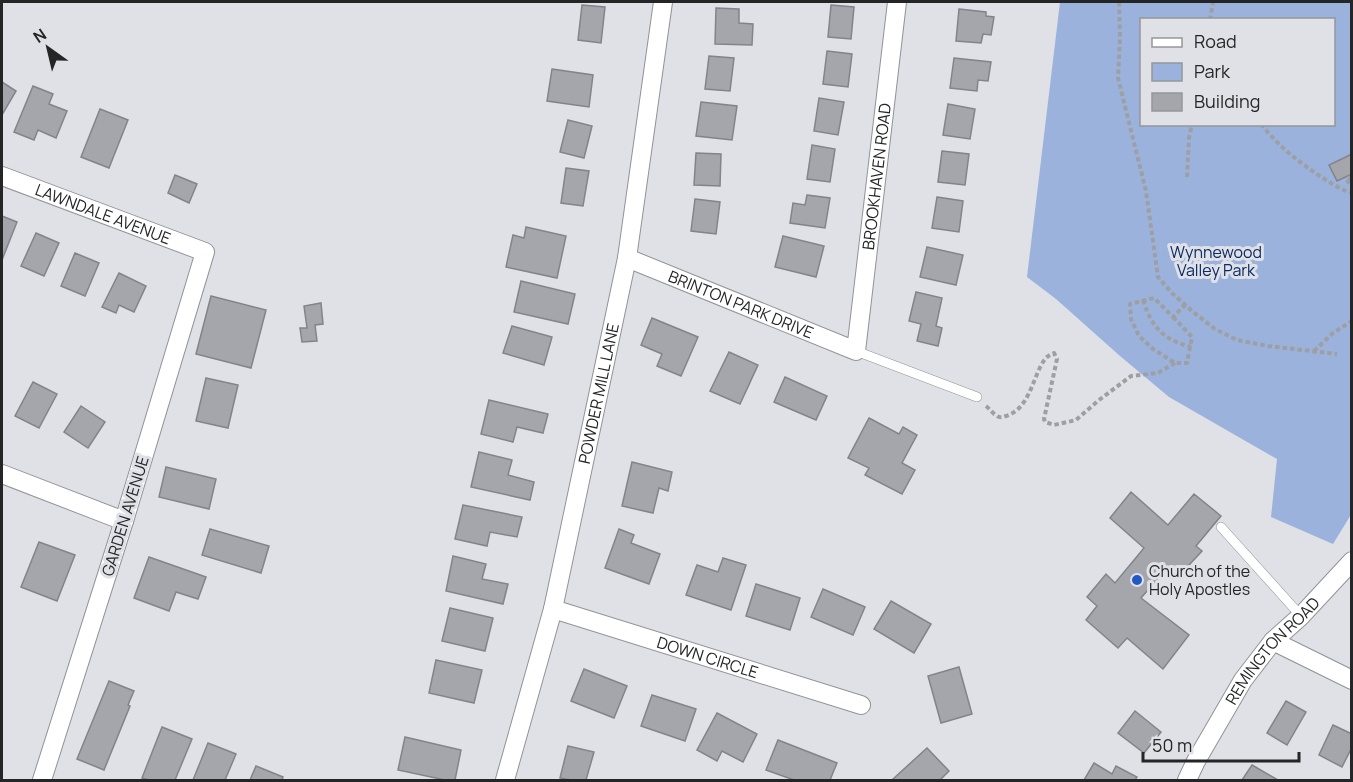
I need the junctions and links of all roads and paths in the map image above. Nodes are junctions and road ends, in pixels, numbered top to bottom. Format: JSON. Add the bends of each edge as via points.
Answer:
{"nodes":[{"id":1,"x":663,"y":2,"type":"edge"},
{"id":2,"x":897,"y":2,"type":"edge"},
{"id":3,"x":1119,"y":2,"type":"edge"},
{"id":4,"x":1213,"y":2,"type":"edge"},
{"id":5,"x":1210,"y":18,"type":"edge"},
{"id":6,"x":1192,"y":126,"type":"edge"},
{"id":7,"x":1263,"y":126,"type":"edge"},
{"id":8,"x":2,"y":176,"type":"edge"},
{"id":9,"x":1187,"y":177,"type":"dead end"},
{"id":10,"x":1352,"y":177,"type":"edge"},
{"id":11,"x":1352,"y":186,"type":"edge"},
{"id":12,"x":1352,"y":193,"type":"edge"},
{"id":13,"x":205,"y":252,"type":"joint"},
{"id":14,"x":627,"y":258,"type":"junction"},
{"id":15,"x":1143,"y":300,"type":"junction"},
{"id":16,"x":1185,"y":305,"type":"junction"},
{"id":17,"x":1173,"y":317,"type":"junction"},
{"id":18,"x":1352,"y":321,"type":"edge"},
{"id":19,"x":1191,"y":347,"type":"junction"},
{"id":20,"x":856,"y":351,"type":"junction"},
{"id":21,"x":1314,"y":352,"type":"junction"},
{"id":22,"x":1337,"y":354,"type":"dead end"},
{"id":23,"x":1175,"y":363,"type":"junction"},
{"id":24,"x":977,"y":397,"type":"joint"},
{"id":25,"x":2,"y":474,"type":"edge"},
{"id":26,"x":124,"y":521,"type":"junction"},
{"id":27,"x":1221,"y":527,"type":"dead end"},
{"id":28,"x":1352,"y":561,"type":"edge"},
{"id":29,"x":554,"y":609,"type":"junction"},
{"id":30,"x":1300,"y":616,"type":"junction"},
{"id":31,"x":1273,"y":641,"type":"junction"},
{"id":32,"x":1352,"y":680,"type":"edge"},
{"id":33,"x":861,"y":705,"type":"dead end"},
{"id":34,"x":42,"y":780,"type":"edge"},
{"id":35,"x":505,"y":780,"type":"edge"},
{"id":36,"x":1187,"y":780,"type":"edge"}],
"edges":[{"from":1,"to":14,"type":"street","name":"POWDER MILL LANE"},
{"from":2,"to":20,"type":"street","name":"BROOKHAVEN ROAD"},
{"from":3,"to":16,"type":"path","via":[[1118,78],[1146,191],[1158,276]]},
{"from":4,"to":5,"type":"path"},
{"from":6,"to":9,"type":"path"},
{"from":7,"to":12,"type":"path","via":[[1286,152]]},
{"from":8,"to":13,"type":"street","name":"LAWNDALE AVENUE"},
{"from":10,"to":11,"type":"path","via":[[1346,179]]},
{"from":13,"to":26,"type":"street","name":"GARDEN AVENUE"},
{"from":14,"to":20,"type":"street","name":"BRINTON PARK DRIVE"},
{"from":14,"to":29,"type":"street","name":"POWDER MILL LANE"},
{"from":15,"to":17,"type":"path","via":[[1154,298]]},
{"from":15,"to":19,"type":"path","via":[[1159,332]]},
{"from":15,"to":23,"type":"path","via":[[1130,304],[1131,319],[1139,336]]},
{"from":16,"to":17,"type":"path"},
{"from":16,"to":21,"type":"path","via":[[1237,340]]},
{"from":17,"to":19,"type":"path","via":[[1192,337]]},
{"from":18,"to":21,"type":"path"},
{"from":19,"to":23,"type":"path","via":[[1187,363]]},
{"from":20,"to":24,"type":"lane"},
{"from":21,"to":22,"type":"path"},
{"from":23,"to":24,"type":"path","via":[[1158,373],[1131,376],[1076,420],[1054,425],[1044,419],[1057,359],[1054,353],[1042,363],[1026,400],[1008,416],[995,416]]},
{"from":25,"to":26,"type":"street"},
{"from":26,"to":34,"type":"street","name":"GARDEN AVENUE"},
{"from":27,"to":30,"type":"lane"},
{"from":28,"to":30,"type":"street","name":"REMINGTON ROAD"},
{"from":29,"to":33,"type":"street","name":"DOWN CIRCLE"},
{"from":29,"to":35,"type":"street","name":"POWDER MILL LANE"},
{"from":30,"to":31,"type":"street","name":"REMINGTON ROAD"},
{"from":31,"to":32,"type":"street"},
{"from":31,"to":36,"type":"street","name":"REMINGTON ROAD","via":[[1243,680]]}]}
